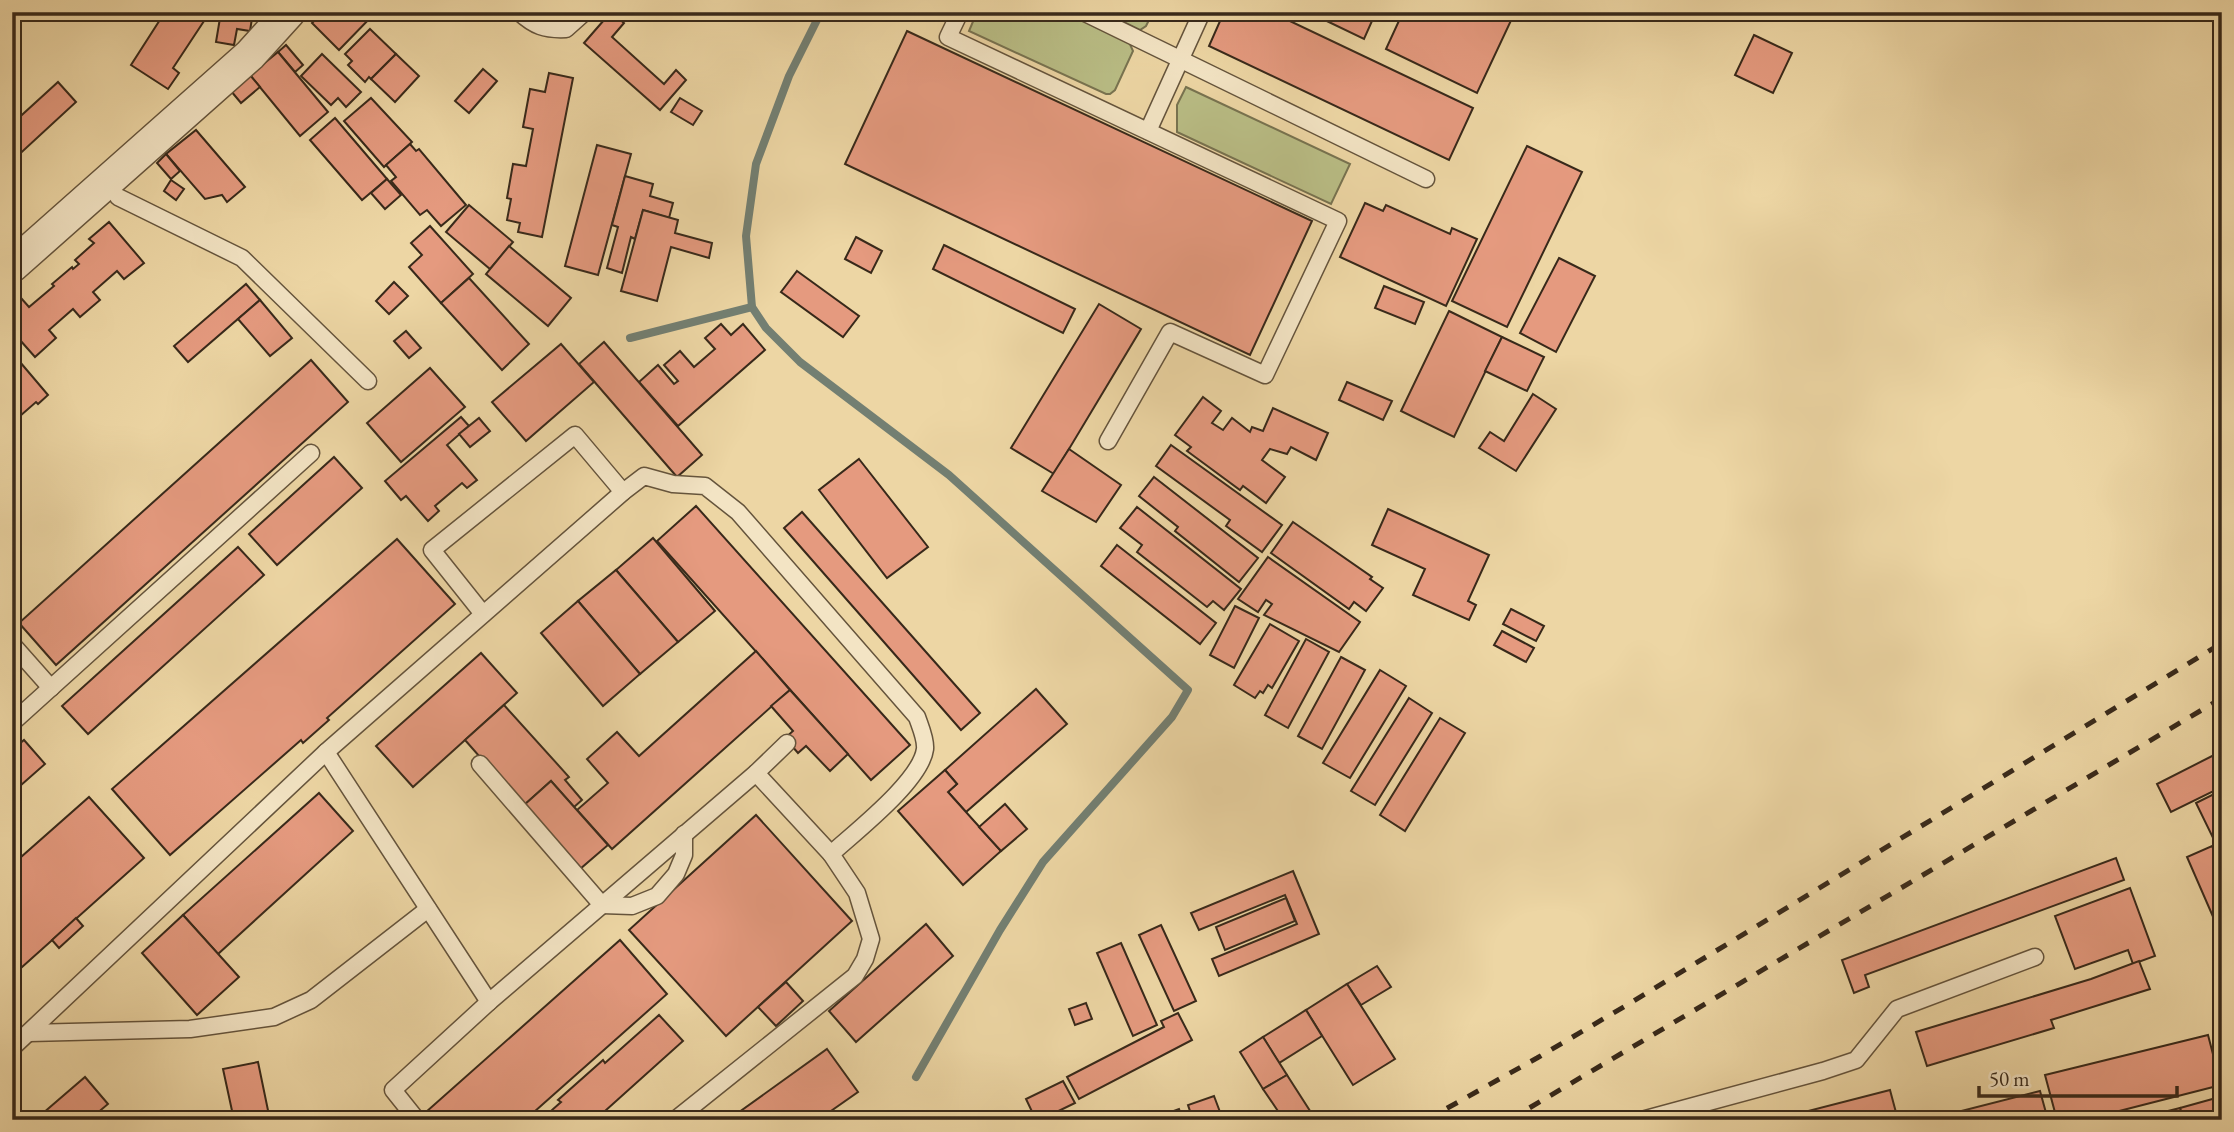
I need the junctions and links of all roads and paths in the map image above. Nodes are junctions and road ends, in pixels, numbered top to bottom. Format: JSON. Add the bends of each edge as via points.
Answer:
{"nodes":[{"id":1,"x":289,"y":12,"type":"edge"},
{"id":2,"x":519,"y":12,"type":"edge"},
{"id":3,"x":584,"y":12,"type":"edge"},
{"id":4,"x":960,"y":12,"type":"edge"},
{"id":5,"x":1083,"y":12,"type":"edge"},
{"id":6,"x":1202,"y":12,"type":"edge"},
{"id":7,"x":1181,"y":59,"type":"junction"},
{"id":8,"x":1148,"y":131,"type":"junction"},
{"id":9,"x":1426,"y":179,"type":"dead end"},
{"id":10,"x":109,"y":193,"type":"junction"},
{"id":11,"x":12,"y":266,"type":"edge"},
{"id":12,"x":368,"y":381,"type":"dead end"},
{"id":13,"x":1108,"y":441,"type":"dead end"},
{"id":14,"x":311,"y":453,"type":"dead end"},
{"id":15,"x":623,"y":492,"type":"junction"},
{"id":16,"x":483,"y":614,"type":"junction"},
{"id":17,"x":12,"y":644,"type":"edge"},
{"id":18,"x":51,"y":688,"type":"junction"},
{"id":19,"x":12,"y":723,"type":"edge"},
{"id":20,"x":787,"y":743,"type":"dead end"},
{"id":21,"x":326,"y":752,"type":"junction"},
{"id":22,"x":480,"y":764,"type":"dead end"},
{"id":23,"x":756,"y":773,"type":"junction"},
{"id":24,"x":684,"y":834,"type":"junction"},
{"id":25,"x":831,"y":854,"type":"junction"},
{"id":26,"x":602,"y":905,"type":"junction"},
{"id":27,"x":428,"y":909,"type":"junction"},
{"id":28,"x":2035,"y":957,"type":"dead end"},
{"id":29,"x":489,"y":1002,"type":"junction"},
{"id":30,"x":30,"y":1033,"type":"junction"},
{"id":31,"x":12,"y":1048,"type":"edge"},
{"id":32,"x":417,"y":1120,"type":"edge"},
{"id":33,"x":675,"y":1120,"type":"edge"},
{"id":34,"x":1642,"y":1120,"type":"edge"}],
"edges":[{"from":1,"to":10,"type":"street"},
{"from":2,"to":3,"type":"lane","via":[[533,25],[548,30],[566,29]]},
{"from":4,"to":8,"type":"lane","via":[[948,37]]},
{"from":5,"to":7,"type":"lane"},
{"from":6,"to":7,"type":"lane"},
{"from":7,"to":8,"type":"lane"},
{"from":7,"to":9,"type":"lane"},
{"from":8,"to":13,"type":"lane","via":[[1338,221],[1265,375],[1170,332]]},
{"from":10,"to":11,"type":"street"},
{"from":10,"to":12,"type":"lane","via":[[242,258]]},
{"from":14,"to":18,"type":"lane"},
{"from":15,"to":16,"type":"lane"},
{"from":15,"to":16,"type":"lane","via":[[575,435],[432,550]]},
{"from":15,"to":25,"type":"lane","via":[[644,476],[705,486],[738,512],[917,717],[925,748],[918,766],[896,795]]},
{"from":16,"to":21,"type":"lane"},
{"from":17,"to":18,"type":"lane"},
{"from":18,"to":19,"type":"lane"},
{"from":20,"to":23,"type":"lane"},
{"from":21,"to":27,"type":"lane"},
{"from":21,"to":30,"type":"lane"},
{"from":22,"to":26,"type":"lane"},
{"from":23,"to":24,"type":"lane"},
{"from":23,"to":25,"type":"lane"},
{"from":24,"to":26,"type":"lane"},
{"from":24,"to":26,"type":"lane","via":[[684,855],[676,874],[657,896],[632,906]]},
{"from":25,"to":33,"type":"lane","via":[[858,893],[872,939],[865,959],[855,976]]},
{"from":26,"to":29,"type":"lane"},
{"from":27,"to":29,"type":"lane"},
{"from":27,"to":30,"type":"lane","via":[[311,1000],[274,1017],[190,1029]]},
{"from":28,"to":34,"type":"lane","via":[[1897,1009],[1856,1060]]},
{"from":29,"to":32,"type":"lane","via":[[393,1090]]},
{"from":30,"to":31,"type":"lane"}]}
